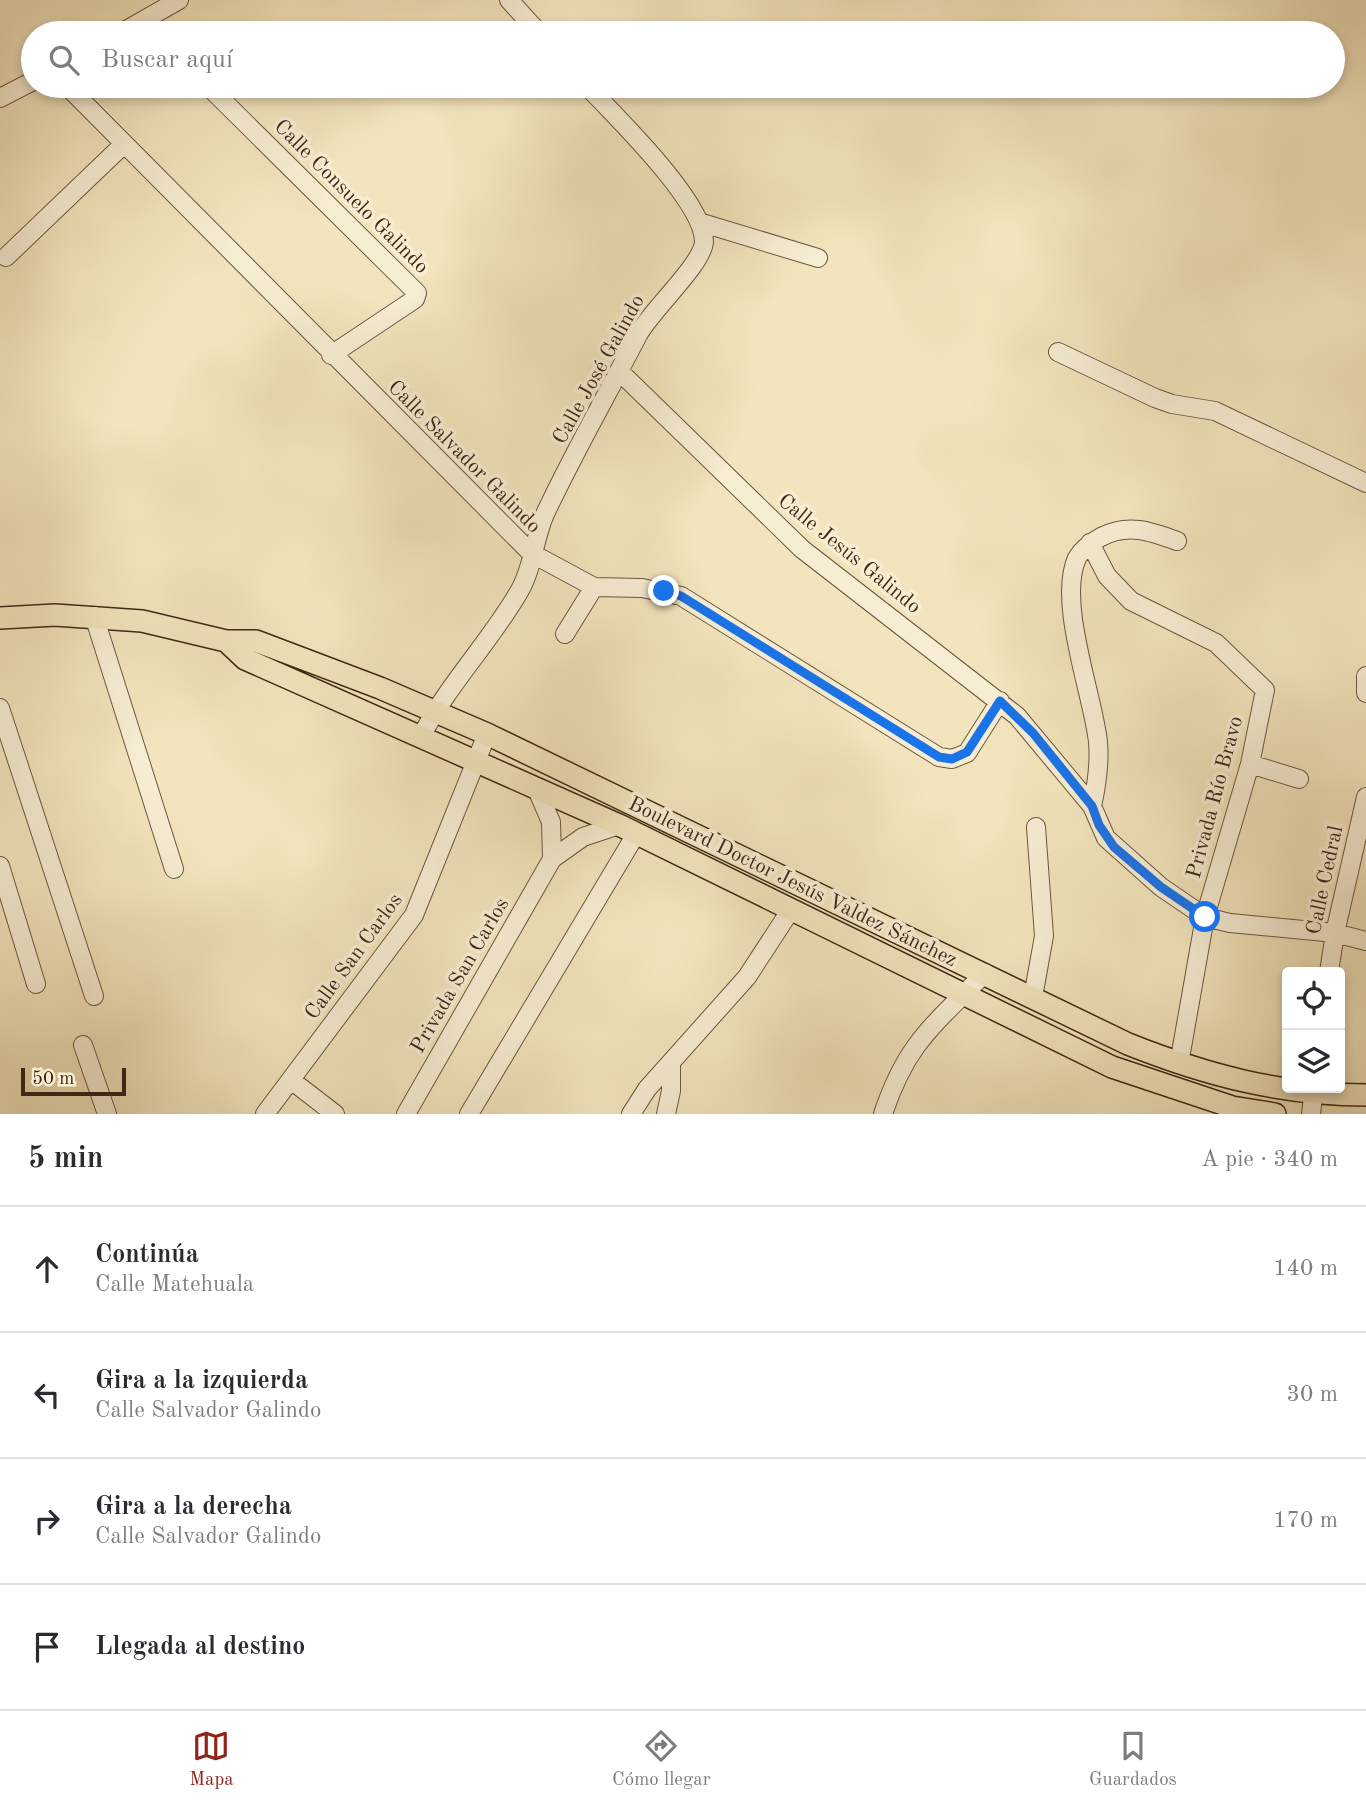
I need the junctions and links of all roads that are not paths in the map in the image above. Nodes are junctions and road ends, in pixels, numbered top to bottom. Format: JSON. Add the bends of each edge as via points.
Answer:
{"nodes":[{"id":1,"x":179,"y":0,"type":"edge"},
{"id":2,"x":509,"y":0,"type":"edge"},
{"id":3,"x":155,"y":21,"type":"edge"},
{"id":4,"x":528,"y":21,"type":"edge"},
{"id":5,"x":21,"y":86,"type":"edge"},
{"id":6,"x":1,"y":94,"type":"edge"},
{"id":7,"x":78,"y":98,"type":"edge"},
{"id":8,"x":220,"y":98,"type":"edge"},
{"id":9,"x":598,"y":98,"type":"edge"},
{"id":10,"x":124,"y":144,"type":"junction"},
{"id":11,"x":699,"y":222,"type":"junction"},
{"id":12,"x":6,"y":257,"type":"dead end"},
{"id":13,"x":818,"y":258,"type":"dead end"},
{"id":14,"x":1058,"y":352,"type":"dead end"},
{"id":15,"x":331,"y":355,"type":"junction"},
{"id":16,"x":620,"y":372,"type":"junction"},
{"id":17,"x":1366,"y":483,"type":"edge"},
{"id":18,"x":1177,"y":541,"type":"dead end"},
{"id":19,"x":1090,"y":543,"type":"junction"},
{"id":20,"x":531,"y":553,"type":"junction"},
{"id":21,"x":594,"y":587,"type":"junction"},
{"id":22,"x":94,"y":616,"type":"junction"},
{"id":23,"x":0,"y":618,"type":"edge"},
{"id":24,"x":565,"y":634,"type":"dead end"},
{"id":25,"x":226,"y":641,"type":"junction"},
{"id":26,"x":1366,"y":676,"type":"edge"},
{"id":27,"x":1366,"y":693,"type":"edge"},
{"id":28,"x":1000,"y":701,"type":"junction"},
{"id":29,"x":0,"y":708,"type":"edge"},
{"id":30,"x":435,"y":711,"type":"junction"},
{"id":31,"x":487,"y":734,"type":"junction"},
{"id":32,"x":422,"y":735,"type":"junction"},
{"id":33,"x":476,"y":759,"type":"junction"},
{"id":34,"x":1250,"y":764,"type":"junction"},
{"id":35,"x":1299,"y":779,"type":"dead end"},
{"id":36,"x":536,"y":788,"type":"junction"},
{"id":37,"x":1366,"y":797,"type":"edge"},
{"id":38,"x":1092,"y":806,"type":"junction"},
{"id":39,"x":1036,"y":827,"type":"dead end"},
{"id":40,"x":628,"y":829,"type":"junction"},
{"id":41,"x":552,"y":859,"type":"junction"},
{"id":42,"x":0,"y":866,"type":"edge"},
{"id":43,"x":174,"y":869,"type":"dead end"},
{"id":44,"x":790,"y":911,"type":"junction"},
{"id":45,"x":1205,"y":917,"type":"junction"},
{"id":46,"x":1335,"y":933,"type":"junction"},
{"id":47,"x":1366,"y":941,"type":"edge"},
{"id":48,"x":1330,"y":967,"type":"edge"},
{"id":49,"x":985,"y":973,"type":"junction"},
{"id":50,"x":36,"y":984,"type":"dead end"},
{"id":51,"x":965,"y":994,"type":"junction"},
{"id":52,"x":94,"y":996,"type":"dead end"},
{"id":53,"x":1033,"y":997,"type":"junction"},
{"id":54,"x":83,"y":1045,"type":"dead end"},
{"id":55,"x":671,"y":1062,"type":"junction"},
{"id":56,"x":1179,"y":1064,"type":"junction"},
{"id":57,"x":291,"y":1080,"type":"junction"},
{"id":58,"x":1366,"y":1095,"type":"edge"},
{"id":59,"x":1313,"y":1098,"type":"edge"},
{"id":60,"x":107,"y":1114,"type":"edge"},
{"id":61,"x":265,"y":1114,"type":"edge"},
{"id":62,"x":335,"y":1114,"type":"edge"},
{"id":63,"x":406,"y":1114,"type":"edge"},
{"id":64,"x":469,"y":1114,"type":"edge"},
{"id":65,"x":631,"y":1114,"type":"edge"},
{"id":66,"x":666,"y":1114,"type":"edge"},
{"id":67,"x":883,"y":1114,"type":"edge"},
{"id":68,"x":1275,"y":1114,"type":"edge"}],
"edges":[{"from":1,"to":3,"type":"street"},
{"from":2,"to":4,"type":"street"},
{"from":5,"to":6,"type":"street"},
{"from":7,"to":10,"type":"street","name":"Calle Salvador Galindo"},
{"from":8,"to":15,"type":"street","name":"Calle Consuelo Galindo","via":[[417,293],[415,299]]},
{"from":9,"to":11,"type":"street","via":[[652,157]]},
{"from":10,"to":12,"type":"street"},
{"from":10,"to":15,"type":"street","name":"Calle Salvador Galindo"},
{"from":11,"to":13,"type":"street"},
{"from":11,"to":16,"type":"street","name":"Calle José Galindo","via":[[704,241],[700,260],[649,317]]},
{"from":14,"to":17,"type":"street","via":[[1155,398],[1215,411]]},
{"from":15,"to":20,"type":"street","name":"Calle Salvador Galindo"},
{"from":16,"to":20,"type":"street","name":"Calle José Galindo","via":[[546,512]]},
{"from":16,"to":28,"type":"street","name":"Calle Jesús Galindo","via":[[802,549]]},
{"from":18,"to":19,"type":"street","via":[[1144,529],[1125,528]]},
{"from":19,"to":34,"type":"street","name":"Privada Río Bravo","via":[[1107,576],[1131,601],[1216,643],[1265,690]]},
{"from":19,"to":38,"type":"street","via":[[1077,558],[1072,608],[1098,741],[1099,773]]},
{"from":20,"to":21,"type":"street","name":"Calle Salvador Galindo"},
{"from":20,"to":30,"type":"street","name":"Calle José Galindo","via":[[521,588]]},
{"from":21,"to":24,"type":"street"},
{"from":21,"to":28,"type":"street","name":"Calle Salvador Galindo","via":[[642,588],[681,596],[939,757],[952,759],[967,752]]},
{"from":22,"to":23,"type":"main road","name":"Boulevard Doctor Jesús Valdez Sánchez"},
{"from":22,"to":25,"type":"main road","name":"Boulevard Doctor Jesús Valdez Sánchez","via":[[142,621]]},
{"from":22,"to":43,"type":"street"},
{"from":25,"to":30,"type":"main road","name":"Boulevard Doctor Jesús Valdez Sánchez","via":[[256,641]]},
{"from":25,"to":32,"type":"main road","name":"Boulevard Doctor Jesús Valdez Sánchez","via":[[245,659]]},
{"from":26,"to":27,"type":"street"},
{"from":28,"to":38,"type":"street","name":"Calle Jesús Galindo"},
{"from":29,"to":52,"type":"street"},
{"from":30,"to":31,"type":"main road","name":"Boulevard Doctor Jesús Valdez Sánchez"},
{"from":30,"to":32,"type":"street","name":"Calle José Galindo"},
{"from":31,"to":33,"type":"street","name":"Calle San Carlos"},
{"from":31,"to":49,"type":"main road","name":"Boulevard Doctor Jesús Valdez Sánchez"},
{"from":32,"to":33,"type":"main road","name":"Boulevard Doctor Jesús Valdez Sánchez"},
{"from":33,"to":36,"type":"main road","name":"Boulevard Doctor Jesús Valdez Sánchez"},
{"from":33,"to":57,"type":"street","name":"Calle San Carlos","via":[[414,915]]},
{"from":34,"to":35,"type":"street"},
{"from":34,"to":45,"type":"street","name":"Privada Río Bravo"},
{"from":36,"to":40,"type":"main road","name":"Boulevard Doctor Jesús Valdez Sánchez"},
{"from":36,"to":41,"type":"street","via":[[551,822]]},
{"from":37,"to":46,"type":"street","name":"Calle Cedral"},
{"from":38,"to":45,"type":"street","name":"Calle Jesús Galindo","via":[[1114,847]]},
{"from":39,"to":53,"type":"street","via":[[1044,936]]},
{"from":40,"to":41,"type":"street","name":"Privada San Carlos","via":[[583,837]]},
{"from":40,"to":44,"type":"main road","name":"Boulevard Doctor Jesús Valdez Sánchez"},
{"from":40,"to":64,"type":"street"},
{"from":41,"to":63,"type":"street","name":"Privada San Carlos"},
{"from":42,"to":50,"type":"street"},
{"from":44,"to":51,"type":"main road","name":"Boulevard Doctor Jesús Valdez Sánchez"},
{"from":44,"to":55,"type":"street","via":[[747,977]]},
{"from":45,"to":46,"type":"street","via":[[1259,928]]},
{"from":45,"to":56,"type":"street","name":"Privada Río Bravo"},
{"from":46,"to":47,"type":"street"},
{"from":46,"to":48,"type":"street","name":"Calle Cedral"},
{"from":49,"to":51,"type":"street"},
{"from":49,"to":53,"type":"main road","name":"Boulevard Doctor Jesús Valdez Sánchez"},
{"from":51,"to":67,"type":"street","via":[[913,1047],[901,1065]]},
{"from":51,"to":68,"type":"main road","name":"Boulevard Doctor Jesús Valdez Sánchez","via":[[1112,1068],[1231,1107]]},
{"from":53,"to":56,"type":"main road","name":"Boulevard Doctor Jesús Valdez Sánchez"},
{"from":54,"to":60,"type":"street"},
{"from":55,"to":65,"type":"street"},
{"from":55,"to":66,"type":"street"},
{"from":56,"to":59,"type":"main road","name":"Boulevard Doctor Jesús Valdez Sánchez"},
{"from":57,"to":61,"type":"street","name":"Calle San Carlos"},
{"from":57,"to":62,"type":"street"},
{"from":58,"to":59,"type":"main road","name":"Boulevard Doctor Jesús Valdez Sánchez"}]}
